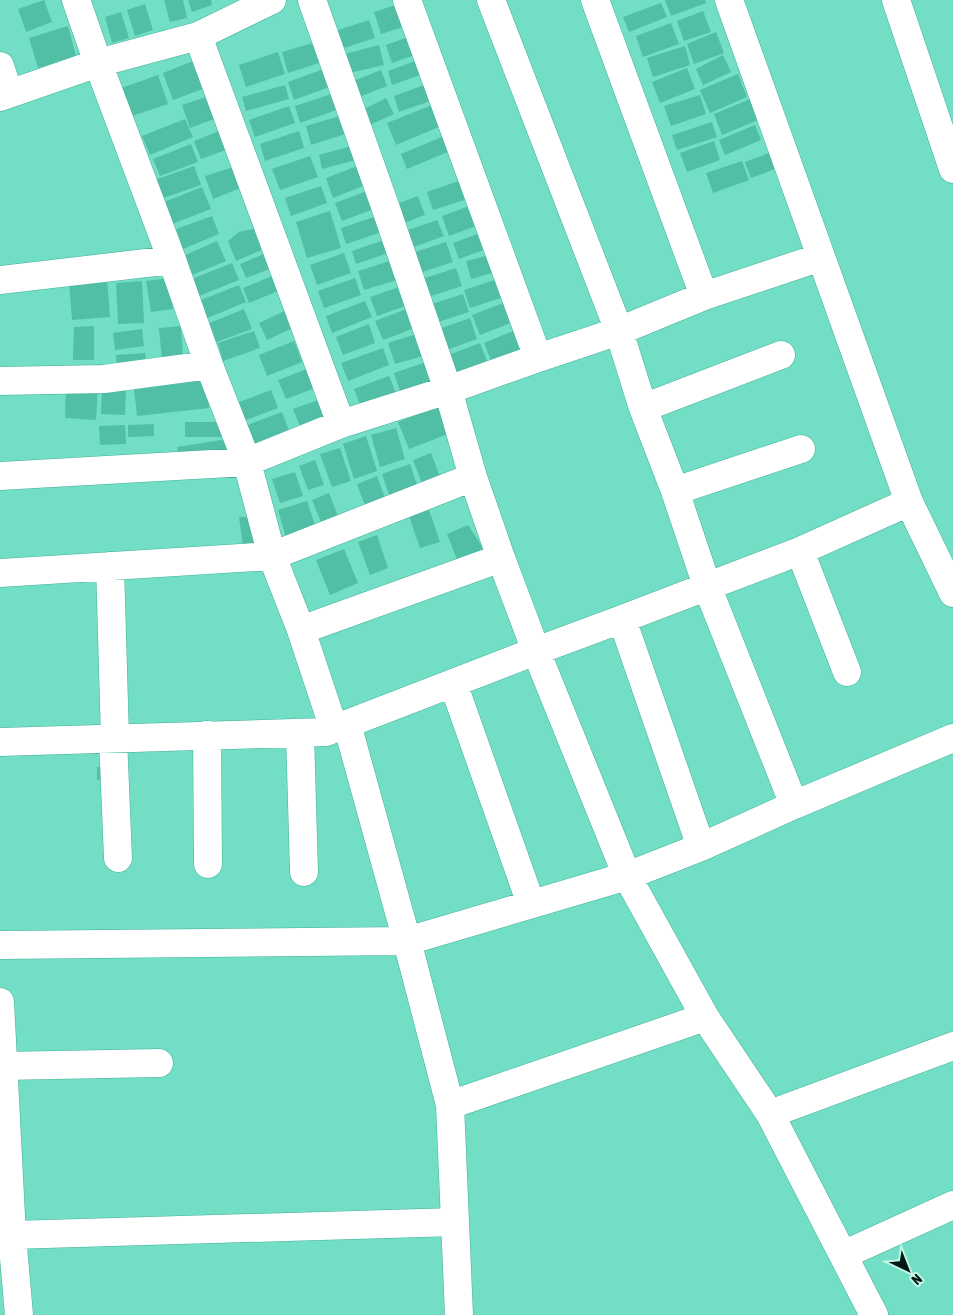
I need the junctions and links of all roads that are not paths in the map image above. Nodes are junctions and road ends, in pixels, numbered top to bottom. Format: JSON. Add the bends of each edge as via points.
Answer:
{"nodes":[{"id":1,"x":76,"y":0,"type":"edge"},
{"id":2,"x":272,"y":0,"type":"edge"},
{"id":3,"x":312,"y":0,"type":"edge"},
{"id":4,"x":407,"y":0,"type":"edge"},
{"id":5,"x":491,"y":0,"type":"edge"},
{"id":6,"x":595,"y":0,"type":"edge"},
{"id":7,"x":728,"y":0,"type":"edge"},
{"id":8,"x":896,"y":0,"type":"edge"},
{"id":9,"x":198,"y":36,"type":"junction"},
{"id":10,"x":98,"y":63,"type":"junction"},
{"id":11,"x":0,"y":66,"type":"edge"},
{"id":12,"x":5,"y":96,"type":"edge"},
{"id":13,"x":953,"y":169,"type":"edge"},
{"id":14,"x":820,"y":257,"type":"junction"},
{"id":15,"x":172,"y":260,"type":"junction"},
{"id":16,"x":0,"y":280,"type":"edge"},
{"id":17,"x":704,"y":296,"type":"junction"},
{"id":18,"x":619,"y":331,"type":"junction"},
{"id":19,"x":781,"y":355,"type":"dead end"},
{"id":20,"x":538,"y":358,"type":"junction"},
{"id":21,"x":209,"y":365,"type":"junction"},
{"id":22,"x":0,"y":381,"type":"edge"},
{"id":23,"x":448,"y":390,"type":"junction"},
{"id":24,"x":643,"y":408,"type":"junction"},
{"id":25,"x":340,"y":424,"type":"junction"},
{"id":26,"x":801,"y":449,"type":"dead end"},
{"id":27,"x":247,"y":462,"type":"junction"},
{"id":28,"x":0,"y":476,"type":"edge"},
{"id":29,"x":473,"y":477,"type":"junction"},
{"id":30,"x":674,"y":491,"type":"junction"},
{"id":31,"x":910,"y":502,"type":"junction"},
{"id":32,"x":800,"y":551,"type":"junction"},
{"id":33,"x":272,"y":556,"type":"junction"},
{"id":34,"x":501,"y":558,"type":"junction"},
{"id":35,"x":110,"y":566,"type":"junction"},
{"id":36,"x":0,"y":573,"type":"edge"},
{"id":37,"x":707,"y":586,"type":"junction"},
{"id":38,"x":953,"y":593,"type":"edge"},
{"id":39,"x":622,"y":619,"type":"junction"},
{"id":40,"x":302,"y":630,"type":"junction"},
{"id":41,"x":536,"y":651,"type":"junction"},
{"id":42,"x":847,"y":672,"type":"dead end"},
{"id":43,"x":453,"y":683,"type":"junction"},
{"id":44,"x":340,"y":726,"type":"junction"},
{"id":45,"x":300,"y":733,"type":"junction"},
{"id":46,"x":207,"y":736,"type":"junction"},
{"id":47,"x":114,"y":738,"type":"junction"},
{"id":48,"x":953,"y":738,"type":"edge"},
{"id":49,"x":0,"y":742,"type":"edge"},
{"id":50,"x":794,"y":805,"type":"junction"},
{"id":51,"x":701,"y":847,"type":"junction"},
{"id":52,"x":118,"y":858,"type":"dead end"},
{"id":53,"x":208,"y":864,"type":"dead end"},
{"id":54,"x":304,"y":872,"type":"dead end"},
{"id":55,"x":627,"y":876,"type":"junction"},
{"id":56,"x":531,"y":904,"type":"junction"},
{"id":57,"x":407,"y":941,"type":"junction"},
{"id":58,"x":0,"y":945,"type":"edge"},
{"id":59,"x":0,"y":1002,"type":"edge"},
{"id":60,"x":705,"y":1017,"type":"junction"},
{"id":61,"x":953,"y":1046,"type":"edge"},
{"id":62,"x":159,"y":1064,"type":"dead end"},
{"id":63,"x":3,"y":1066,"type":"junction"},
{"id":64,"x":450,"y":1104,"type":"junction"},
{"id":65,"x":770,"y":1114,"type":"junction"},
{"id":66,"x":4,"y":1179,"type":"edge"},
{"id":67,"x":953,"y":1205,"type":"edge"},
{"id":68,"x":455,"y":1222,"type":"junction"},
{"id":69,"x":12,"y":1235,"type":"junction"},
{"id":70,"x":843,"y":1255,"type":"junction"},
{"id":71,"x":19,"y":1315,"type":"edge"},
{"id":72,"x":459,"y":1315,"type":"edge"},
{"id":73,"x":874,"y":1315,"type":"edge"}],
"edges":[{"from":1,"to":10,"type":"street"},
{"from":2,"to":9,"type":"street"},
{"from":3,"to":23,"type":"street"},
{"from":4,"to":20,"type":"street"},
{"from":5,"to":18,"type":"street"},
{"from":6,"to":17,"type":"street"},
{"from":7,"to":14,"type":"street"},
{"from":8,"to":13,"type":"street"},
{"from":9,"to":10,"type":"street"},
{"from":9,"to":25,"type":"street"},
{"from":10,"to":12,"type":"street"},
{"from":10,"to":15,"type":"street"},
{"from":11,"to":12,"type":"street"},
{"from":14,"to":17,"type":"street"},
{"from":14,"to":31,"type":"street"},
{"from":15,"to":16,"type":"street"},
{"from":15,"to":21,"type":"street"},
{"from":17,"to":18,"type":"street"},
{"from":18,"to":20,"type":"street"},
{"from":18,"to":24,"type":"street"},
{"from":19,"to":24,"type":"street"},
{"from":20,"to":23,"type":"street"},
{"from":21,"to":22,"type":"street","via":[[104,378]]},
{"from":21,"to":27,"type":"street"},
{"from":23,"to":25,"type":"street"},
{"from":23,"to":29,"type":"street"},
{"from":24,"to":30,"type":"street"},
{"from":25,"to":27,"type":"street"},
{"from":26,"to":30,"type":"street"},
{"from":27,"to":28,"type":"street"},
{"from":27,"to":33,"type":"street"},
{"from":29,"to":33,"type":"street"},
{"from":29,"to":34,"type":"street"},
{"from":30,"to":37,"type":"street"},
{"from":31,"to":32,"type":"street"},
{"from":31,"to":38,"type":"street"},
{"from":32,"to":37,"type":"street"},
{"from":32,"to":42,"type":"street"},
{"from":33,"to":35,"type":"street"},
{"from":33,"to":40,"type":"street"},
{"from":34,"to":40,"type":"street"},
{"from":34,"to":41,"type":"street"},
{"from":35,"to":36,"type":"street"},
{"from":35,"to":47,"type":"street"},
{"from":37,"to":39,"type":"street"},
{"from":37,"to":50,"type":"street"},
{"from":39,"to":41,"type":"street"},
{"from":39,"to":51,"type":"street"},
{"from":40,"to":44,"type":"street"},
{"from":41,"to":43,"type":"street"},
{"from":41,"to":55,"type":"street"},
{"from":43,"to":44,"type":"street"},
{"from":43,"to":56,"type":"street"},
{"from":44,"to":45,"type":"street","via":[[326,732]]},
{"from":44,"to":57,"type":"street"},
{"from":45,"to":46,"type":"street"},
{"from":45,"to":54,"type":"street"},
{"from":46,"to":47,"type":"street"},
{"from":46,"to":53,"type":"street"},
{"from":47,"to":49,"type":"street"},
{"from":47,"to":52,"type":"street"},
{"from":48,"to":50,"type":"street"},
{"from":50,"to":51,"type":"street"},
{"from":51,"to":55,"type":"street"},
{"from":55,"to":56,"type":"street"},
{"from":55,"to":60,"type":"street"},
{"from":56,"to":57,"type":"street"},
{"from":57,"to":58,"type":"street"},
{"from":57,"to":64,"type":"street"},
{"from":59,"to":63,"type":"street"},
{"from":60,"to":64,"type":"street"},
{"from":60,"to":65,"type":"street"},
{"from":61,"to":65,"type":"street"},
{"from":62,"to":63,"type":"street"},
{"from":63,"to":66,"type":"street"},
{"from":64,"to":68,"type":"street"},
{"from":65,"to":70,"type":"street"},
{"from":66,"to":69,"type":"street"},
{"from":67,"to":70,"type":"street"},
{"from":68,"to":69,"type":"street"},
{"from":68,"to":72,"type":"street"},
{"from":69,"to":71,"type":"street"},
{"from":70,"to":73,"type":"street"}]}
